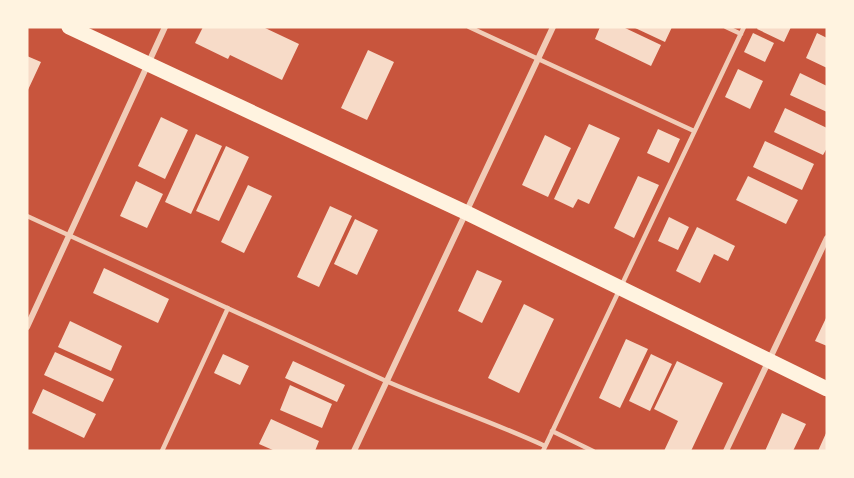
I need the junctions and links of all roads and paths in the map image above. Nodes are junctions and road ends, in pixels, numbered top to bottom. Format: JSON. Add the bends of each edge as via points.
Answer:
{"nodes":[{"id":1,"x":69,"y":27,"type":"edge"},
{"id":2,"x":165,"y":27,"type":"edge"},
{"id":3,"x":469,"y":27,"type":"edge"},
{"id":4,"x":553,"y":27,"type":"edge"},
{"id":5,"x":726,"y":27,"type":"edge"},
{"id":6,"x":744,"y":27,"type":"edge"},
{"id":7,"x":741,"y":34,"type":"junction"},
{"id":8,"x":538,"y":59,"type":"junction"},
{"id":9,"x":148,"y":62,"type":"junction"},
{"id":10,"x":694,"y":131,"type":"junction"},
{"id":11,"x":465,"y":212,"type":"junction"},
{"id":12,"x":27,"y":216,"type":"edge"},
{"id":13,"x":69,"y":235,"type":"junction"},
{"id":14,"x":827,"y":238,"type":"edge"},
{"id":15,"x":620,"y":288,"type":"junction"},
{"id":16,"x":228,"y":308,"type":"junction"},
{"id":17,"x":27,"y":327,"type":"edge"},
{"id":18,"x":769,"y":361,"type":"junction"},
{"id":19,"x":386,"y":381,"type":"junction"},
{"id":20,"x":827,"y":389,"type":"edge"},
{"id":21,"x":552,"y":431,"type":"junction"},
{"id":22,"x":544,"y":449,"type":"edge"},
{"id":23,"x":162,"y":451,"type":"edge"},
{"id":24,"x":354,"y":451,"type":"edge"},
{"id":25,"x":593,"y":451,"type":"edge"},
{"id":26,"x":726,"y":451,"type":"edge"}],
"edges":[{"from":1,"to":9,"type":"main road"},
{"from":2,"to":9,"type":"street"},
{"from":3,"to":8,"type":"lane"},
{"from":4,"to":8,"type":"street"},
{"from":5,"to":7,"type":"lane"},
{"from":6,"to":7,"type":"lane"},
{"from":7,"to":10,"type":"lane"},
{"from":8,"to":10,"type":"lane"},
{"from":8,"to":11,"type":"street"},
{"from":9,"to":11,"type":"main road"},
{"from":9,"to":13,"type":"street"},
{"from":10,"to":15,"type":"lane"},
{"from":11,"to":15,"type":"main road"},
{"from":11,"to":19,"type":"street"},
{"from":12,"to":13,"type":"lane"},
{"from":13,"to":16,"type":"lane"},
{"from":13,"to":17,"type":"street"},
{"from":14,"to":18,"type":"street"},
{"from":15,"to":18,"type":"main road"},
{"from":15,"to":21,"type":"lane"},
{"from":16,"to":19,"type":"lane"},
{"from":16,"to":23,"type":"lane"},
{"from":18,"to":20,"type":"main road"},
{"from":18,"to":26,"type":"street"},
{"from":19,"to":22,"type":"lane","via":[[512,431]]},
{"from":19,"to":24,"type":"street"},
{"from":21,"to":22,"type":"lane"},
{"from":21,"to":25,"type":"lane"}]}
